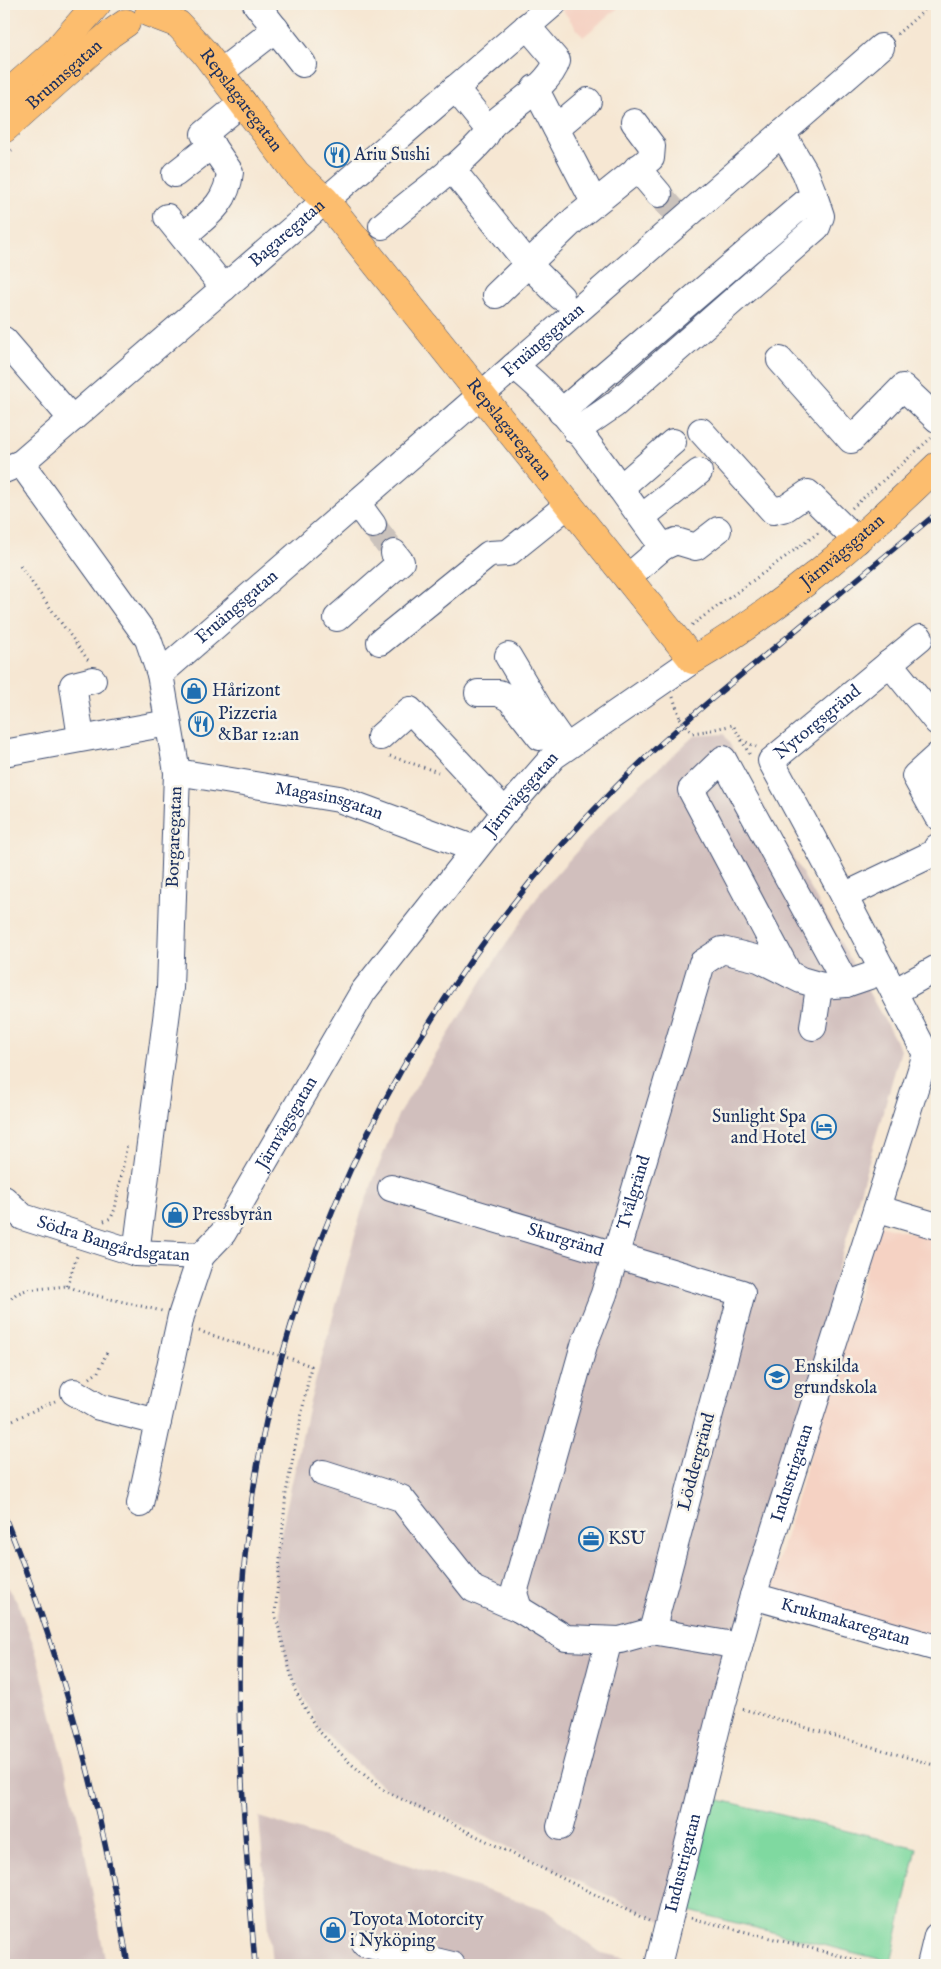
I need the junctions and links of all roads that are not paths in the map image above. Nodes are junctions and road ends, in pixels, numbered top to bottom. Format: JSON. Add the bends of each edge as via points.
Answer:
{"nodes":[{"id":1,"x":98,"y":4,"type":"edge"},
{"id":2,"x":180,"y":4,"type":"edge"},
{"id":3,"x":256,"y":4,"type":"edge"},
{"id":4,"x":553,"y":4,"type":"edge"},
{"id":5,"x":144,"y":13,"type":"edge"},
{"id":6,"x":527,"y":26,"type":"junction"},
{"id":7,"x":276,"y":29,"type":"junction"},
{"id":8,"x":880,"y":47,"type":"road end"},
{"id":9,"x":231,"y":64,"type":"junction"},
{"id":10,"x":303,"y":64,"type":"dead end"},
{"id":11,"x":455,"y":88,"type":"junction"},
{"id":12,"x":535,"y":88,"type":"junction"},
{"id":13,"x":4,"y":98,"type":"edge"},
{"id":14,"x":588,"y":101,"type":"dead end"},
{"id":15,"x":243,"y":102,"type":"junction"},
{"id":16,"x":634,"y":122,"type":"dead end"},
{"id":17,"x":556,"y":128,"type":"junction"},
{"id":18,"x":4,"y":129,"type":"edge"},
{"id":19,"x":489,"y":130,"type":"junction"},
{"id":20,"x":782,"y":133,"type":"junction"},
{"id":21,"x":212,"y":145,"type":"junction"},
{"id":22,"x":452,"y":168,"type":"junction"},
{"id":23,"x":637,"y":168,"type":"junction"},
{"id":24,"x":175,"y":174,"type":"dead end"},
{"id":25,"x":814,"y":196,"type":"junction"},
{"id":26,"x":325,"y":200,"type":"junction"},
{"id":27,"x":594,"y":202,"type":"junction"},
{"id":28,"x":672,"y":209,"type":"junction"},
{"id":29,"x":167,"y":216,"type":"dead end"},
{"id":30,"x":382,"y":226,"type":"dead end"},
{"id":31,"x":183,"y":236,"type":"junction"},
{"id":32,"x":528,"y":264,"type":"junction"},
{"id":33,"x":224,"y":288,"type":"junction"},
{"id":34,"x":699,"y":293,"type":"junction"},
{"id":35,"x":496,"y":295,"type":"dead end"},
{"id":36,"x":561,"y":297,"type":"dead end"},
{"id":37,"x":715,"y":316,"type":"junction"},
{"id":38,"x":4,"y":340,"type":"edge"},
{"id":39,"x":780,"y":360,"type":"dead end"},
{"id":40,"x":514,"y":366,"type":"junction"},
{"id":41,"x":480,"y":395,"type":"junction"},
{"id":42,"x":72,"y":419,"type":"junction"},
{"id":43,"x":937,"y":419,"type":"edge"},
{"id":44,"x":569,"y":422,"type":"junction"},
{"id":45,"x":701,"y":431,"type":"dead end"},
{"id":46,"x":673,"y":442,"type":"dead end"},
{"id":47,"x":12,"y":466,"type":"edge"},
{"id":48,"x":937,"y":466,"type":"edge"},
{"id":49,"x":700,"y":472,"type":"dead end"},
{"id":50,"x":620,"y":488,"type":"junction"},
{"id":51,"x":357,"y":503,"type":"junction"},
{"id":52,"x":569,"y":504,"type":"junction"},
{"id":53,"x":642,"y":517,"type":"junction"},
{"id":54,"x":374,"y":525,"type":"tunnel mouth"},
{"id":55,"x":718,"y":530,"type":"dead end"},
{"id":56,"x":857,"y":541,"type":"junction"},
{"id":57,"x":664,"y":546,"type":"junction"},
{"id":58,"x":394,"y":553,"type":"dead end"},
{"id":59,"x":627,"y":578,"type":"junction"},
{"id":60,"x":337,"y":618,"type":"dead end"},
{"id":61,"x":920,"y":638,"type":"dead end"},
{"id":62,"x":380,"y":642,"type":"dead end"},
{"id":63,"x":508,"y":656,"type":"dead end"},
{"id":64,"x":693,"y":660,"type":"junction"},
{"id":65,"x":889,"y":663,"type":"junction"},
{"id":66,"x":160,"y":674,"type":"junction"},
{"id":67,"x":93,"y":680,"type":"road end"},
{"id":68,"x":478,"y":693,"type":"dead end"},
{"id":69,"x":937,"y":722,"type":"edge"},
{"id":70,"x":168,"y":723,"type":"junction"},
{"id":71,"x":81,"y":738,"type":"junction"},
{"id":72,"x":383,"y":746,"type":"road end"},
{"id":73,"x":560,"y":752,"type":"junction"},
{"id":74,"x":4,"y":753,"type":"edge"},
{"id":75,"x":937,"y":756,"type":"edge"},
{"id":76,"x":177,"y":772,"type":"junction"},
{"id":77,"x":505,"y":812,"type":"junction"},
{"id":78,"x":937,"y":816,"type":"edge"},
{"id":79,"x":937,"y":847,"type":"edge"},
{"id":80,"x":475,"y":849,"type":"junction"},
{"id":81,"x":844,"y":896,"type":"junction"},
{"id":82,"x":937,"y":968,"type":"edge"},
{"id":83,"x":789,"y":974,"type":"junction"},
{"id":84,"x":889,"y":982,"type":"junction"},
{"id":85,"x":834,"y":985,"type":"junction"},
{"id":86,"x":813,"y":1028,"type":"dead end"},
{"id":87,"x":932,"y":1051,"type":"edge"},
{"id":88,"x":391,"y":1188,"type":"dead end"},
{"id":89,"x":4,"y":1199,"type":"edge"},
{"id":90,"x":879,"y":1209,"type":"junction"},
{"id":91,"x":937,"y":1226,"type":"edge"},
{"id":92,"x":222,"y":1233,"type":"joint"},
{"id":93,"x":136,"y":1253,"type":"junction"},
{"id":94,"x":615,"y":1255,"type":"junction"},
{"id":95,"x":201,"y":1256,"type":"junction"},
{"id":96,"x":742,"y":1293,"type":"joint"},
{"id":97,"x":74,"y":1392,"type":"road end"},
{"id":98,"x":158,"y":1422,"type":"junction"},
{"id":99,"x":323,"y":1473,"type":"dead end"},
{"id":100,"x":140,"y":1504,"type":"dead end"},
{"id":101,"x":753,"y":1596,"type":"junction"},
{"id":102,"x":519,"y":1609,"type":"junction"},
{"id":103,"x":652,"y":1631,"type":"junction"},
{"id":104,"x":609,"y":1640,"type":"junction"},
{"id":105,"x":739,"y":1646,"type":"junction"},
{"id":106,"x":937,"y":1648,"type":"edge"},
{"id":107,"x":560,"y":1827,"type":"dead end"},
{"id":108,"x":937,"y":1936,"type":"edge"},
{"id":109,"x":365,"y":1944,"type":"dead end"},
{"id":110,"x":452,"y":1965,"type":"edge"},
{"id":111,"x":658,"y":1965,"type":"edge"},
{"id":112,"x":930,"y":1965,"type":"edge"}],
"edges":[{"from":1,"to":5,"type":"main road","name":"Repslagaregatan","via":[[116,21]]},
{"from":1,"to":13,"type":"main road","name":"Brunnsgatan","via":[[56,51]]},
{"from":2,"to":9,"type":"main road","name":"Repslagaregatan"},
{"from":3,"to":7,"type":"street"},
{"from":4,"to":6,"type":"street","name":"Bagaregatan"},
{"from":5,"to":15,"type":"main road","name":"Repslagaregatan","via":[[178,24]]},
{"from":5,"to":18,"type":"main road","name":"Brunnsgatan","via":[[104,39]]},
{"from":6,"to":11,"type":"street","name":"Bagaregatan"},
{"from":6,"to":12,"type":"street","via":[[557,61],[554,70]]},
{"from":7,"to":9,"type":"street"},
{"from":7,"to":10,"type":"street"},
{"from":8,"to":20,"type":"street","name":"Fruängsgatan"},
{"from":9,"to":26,"type":"main road","name":"Repslagaregatan","via":[[308,162]]},
{"from":11,"to":19,"type":"street"},
{"from":11,"to":26,"type":"street","name":"Bagaregatan"},
{"from":12,"to":17,"type":"street"},
{"from":12,"to":19,"type":"street"},
{"from":14,"to":17,"type":"street"},
{"from":15,"to":21,"type":"street","via":[[204,134]]},
{"from":15,"to":26,"type":"main road","name":"Repslagaregatan","via":[[296,173]]},
{"from":16,"to":23,"type":"street","via":[[652,146],[651,158]]},
{"from":17,"to":27,"type":"street"},
{"from":19,"to":22,"type":"street"},
{"from":20,"to":25,"type":"street","via":[[805,172]]},
{"from":20,"to":28,"type":"street","name":"Fruängsgatan"},
{"from":21,"to":24,"type":"street"},
{"from":21,"to":31,"type":"street","via":[[230,172],[229,187],[220,204]]},
{"from":22,"to":30,"type":"street"},
{"from":22,"to":32,"type":"street"},
{"from":23,"to":27,"type":"street"},
{"from":23,"to":28,"type":"street"},
{"from":25,"to":34,"type":"street"},
{"from":25,"to":37,"type":"street","via":[[821,216],[817,226]]},
{"from":26,"to":33,"type":"street","name":"Bagaregatan"},
{"from":26,"to":41,"type":"main road","name":"Repslagaregatan"},
{"from":27,"to":32,"type":"street"},
{"from":28,"to":40,"type":"street","name":"Fruängsgatan"},
{"from":29,"to":31,"type":"street"},
{"from":31,"to":33,"type":"street"},
{"from":32,"to":35,"type":"street"},
{"from":32,"to":36,"type":"street"},
{"from":33,"to":42,"type":"street","name":"Bagaregatan"},
{"from":34,"to":37,"type":"street"},
{"from":34,"to":44,"type":"street"},
{"from":37,"to":44,"type":"street","via":[[614,405]]},
{"from":38,"to":42,"type":"street"},
{"from":39,"to":43,"type":"street","via":[[851,440],[903,387]]},
{"from":40,"to":41,"type":"street","name":"Fruängsgatan"},
{"from":40,"to":44,"type":"street","via":[[528,376]]},
{"from":41,"to":51,"type":"street","name":"Fruängsgatan"},
{"from":41,"to":52,"type":"main road","name":"Repslagaregatan"},
{"from":42,"to":47,"type":"street","name":"Bagaregatan"},
{"from":44,"to":50,"type":"street"},
{"from":45,"to":56,"type":"street","via":[[773,512],[786,508],[808,493]]},
{"from":46,"to":50,"type":"street"},
{"from":47,"to":66,"type":"street","name":"Borgaregatan","via":[[148,639]]},
{"from":48,"to":56,"type":"main road","name":"Järnvägsgatan"},
{"from":49,"to":53,"type":"street"},
{"from":50,"to":53,"type":"street"},
{"from":51,"to":54,"type":"street"},
{"from":51,"to":66,"type":"street","name":"Fruängsgatan"},
{"from":52,"to":59,"type":"main road","name":"Repslagaregatan"},
{"from":52,"to":62,"type":"street","via":[[508,554],[489,554]]},
{"from":53,"to":57,"type":"street"},
{"from":55,"to":57,"type":"street","via":[[696,547],[676,541]]},
{"from":56,"to":64,"type":"main road","name":"Järnvägsgatan","via":[[741,632]]},
{"from":57,"to":59,"type":"street"},
{"from":58,"to":60,"type":"street","via":[[401,562]]},
{"from":59,"to":64,"type":"main road","name":"Repslagaregatan"},
{"from":61,"to":65,"type":"street","name":"Nytorgsgränd"},
{"from":63,"to":73,"type":"street"},
{"from":64,"to":73,"type":"street","name":"Järnvägsgatan"},
{"from":65,"to":69,"type":"street"},
{"from":65,"to":81,"type":"street","name":"Nytorgsgränd","via":[[771,761]]},
{"from":66,"to":70,"type":"street","name":"Borgaregatan"},
{"from":67,"to":71,"type":"street","via":[[73,685]]},
{"from":68,"to":73,"type":"street","via":[[499,694],[510,700]]},
{"from":70,"to":71,"type":"street"},
{"from":70,"to":76,"type":"street","name":"Borgaregatan"},
{"from":71,"to":74,"type":"street"},
{"from":72,"to":77,"type":"street","via":[[410,710]]},
{"from":73,"to":77,"type":"street","name":"Järnvägsgatan"},
{"from":75,"to":78,"type":"street","via":[[915,776]]},
{"from":76,"to":80,"type":"street","name":"Magasinsgatan","via":[[339,799]]},
{"from":76,"to":93,"type":"street","name":"Borgaregatan","via":[[170,988]]},
{"from":77,"to":80,"type":"street","name":"Järnvägsgatan"},
{"from":79,"to":81,"type":"street","via":[[934,853]]},
{"from":80,"to":92,"type":"street","name":"Järnvägsgatan","via":[[363,992]]},
{"from":81,"to":84,"type":"street","name":"Nytorgsgränd"},
{"from":82,"to":84,"type":"street"},
{"from":83,"to":85,"type":"street","name":"Tvålgränd"},
{"from":83,"to":85,"type":"street","via":[[691,790],[722,759]]},
{"from":83,"to":94,"type":"street","name":"Tvålgränd","via":[[759,959],[722,950],[702,963]]},
{"from":84,"to":85,"type":"street"},
{"from":84,"to":87,"type":"street","name":"Industrigatan"},
{"from":85,"to":86,"type":"street","via":[[818,994]]},
{"from":87,"to":90,"type":"street","name":"Industrigatan"},
{"from":88,"to":94,"type":"street","name":"Skurgränd"},
{"from":89,"to":93,"type":"street","name":"Södra Bangårdsgatan","via":[[23,1217]]},
{"from":90,"to":91,"type":"street"},
{"from":90,"to":101,"type":"street","name":"Industrigatan"},
{"from":92,"to":95,"type":"street","name":"Södra Bangårdsgatan"},
{"from":93,"to":95,"type":"street","name":"Södra Bangårdsgatan"},
{"from":94,"to":96,"type":"street","name":"Skurgränd"},
{"from":94,"to":102,"type":"street","name":"Tvålgränd","via":[[584,1345],[514,1593]]},
{"from":95,"to":98,"type":"street","via":[[181,1316]]},
{"from":96,"to":103,"type":"street","name":"Löddergränd"},
{"from":97,"to":98,"type":"street","via":[[99,1407]]},
{"from":98,"to":100,"type":"street"},
{"from":99,"to":102,"type":"street","via":[[401,1498],[473,1589]]},
{"from":101,"to":105,"type":"street","name":"Industrigatan"},
{"from":101,"to":106,"type":"street","name":"Krukmakaregatan"},
{"from":102,"to":104,"type":"street","via":[[566,1638]]},
{"from":103,"to":104,"type":"street"},
{"from":103,"to":105,"type":"street"},
{"from":104,"to":107,"type":"street"},
{"from":105,"to":111,"type":"street","name":"Industrigatan"},
{"from":108,"to":112,"type":"street"},
{"from":109,"to":110,"type":"street"}]}
